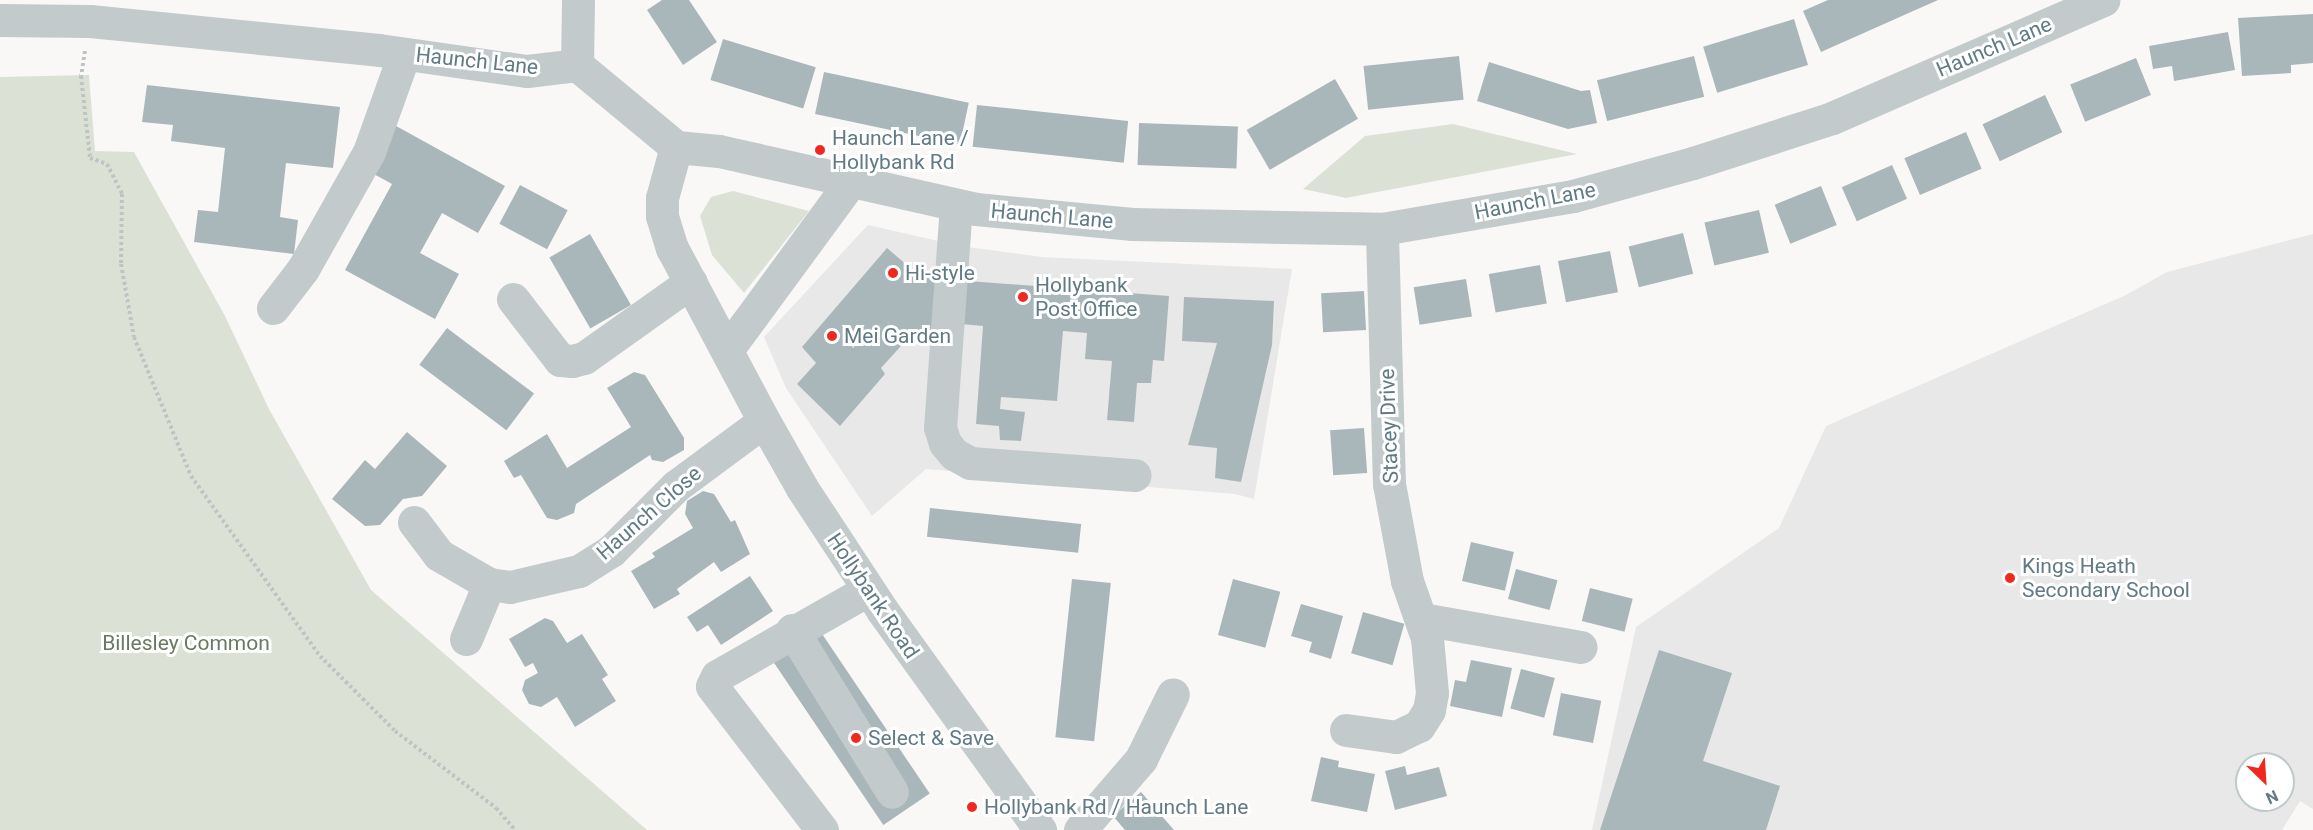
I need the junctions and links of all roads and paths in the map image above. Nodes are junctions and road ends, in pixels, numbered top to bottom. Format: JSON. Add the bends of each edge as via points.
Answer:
{"nodes":[{"id":1,"x":578,"y":0,"type":"edge"},
{"id":2,"x":2104,"y":0,"type":"edge"},
{"id":3,"x":0,"y":20,"type":"edge"},
{"id":4,"x":90,"y":21,"type":"junction"},
{"id":5,"x":404,"y":54,"type":"junction"},
{"id":6,"x":577,"y":65,"type":"junction"},
{"id":7,"x":676,"y":147,"type":"junction"},
{"id":8,"x":851,"y":181,"type":"junction"},
{"id":9,"x":956,"y":205,"type":"junction"},
{"id":10,"x":1382,"y":229,"type":"junction"},
{"id":11,"x":691,"y":282,"type":"junction"},
{"id":12,"x":513,"y":299,"type":"dead end"},
{"id":13,"x":273,"y":308,"type":"dead end"},
{"id":14,"x":727,"y":350,"type":"junction"},
{"id":15,"x":764,"y":421,"type":"junction"},
{"id":16,"x":1135,"y":475,"type":"dead end"},
{"id":17,"x":414,"y":522,"type":"dead end"},
{"id":18,"x":489,"y":584,"type":"junction"},
{"id":19,"x":868,"y":590,"type":"junction"},
{"id":20,"x":1422,"y":619,"type":"junction"},
{"id":21,"x":792,"y":630,"type":"junction"},
{"id":22,"x":466,"y":639,"type":"dead end"},
{"id":23,"x":1581,"y":647,"type":"dead end"},
{"id":24,"x":1173,"y":694,"type":"dead end"},
{"id":25,"x":1346,"y":730,"type":"dead end"},
{"id":26,"x":892,"y":792,"type":"dead end"},
{"id":27,"x":515,"y":830,"type":"edge"},
{"id":28,"x":822,"y":830,"type":"edge"},
{"id":29,"x":1040,"y":830,"type":"edge"},
{"id":30,"x":1080,"y":830,"type":"edge"}],
"edges":[{"from":1,"to":6,"type":"street"},
{"from":2,"to":10,"type":"street","name":"Haunch Lane","via":[[1832,118],[1693,163],[1573,196]]},
{"from":3,"to":4,"type":"street","name":"Haunch Lane"},
{"from":4,"to":5,"type":"street","name":"Haunch Lane"},
{"from":4,"to":27,"type":"path","via":[[81,76],[90,158],[107,164],[122,194],[122,264],[134,337],[191,476],[320,656],[395,731],[496,808]]},
{"from":5,"to":6,"type":"street","name":"Haunch Lane","via":[[527,71]]},
{"from":5,"to":13,"type":"street","via":[[369,152],[303,269]]},
{"from":6,"to":7,"type":"street"},
{"from":7,"to":8,"type":"street","name":"Haunch Lane","via":[[719,151]]},
{"from":7,"to":11,"type":"street","name":"Hollybank Road","via":[[662,198],[662,216],[672,248]]},
{"from":8,"to":9,"type":"street","name":"Haunch Lane"},
{"from":8,"to":14,"type":"street"},
{"from":9,"to":10,"type":"street","name":"Haunch Lane","via":[[1132,224]]},
{"from":9,"to":16,"type":"street","via":[[940,427],[945,443],[970,463]]},
{"from":10,"to":20,"type":"street","name":"Stacey Drive","via":[[1389,484],[1407,581]]},
{"from":11,"to":12,"type":"street","via":[[584,358],[572,361],[560,360]]},
{"from":11,"to":14,"type":"street","name":"Hollybank Road"},
{"from":14,"to":15,"type":"street","name":"Hollybank Road"},
{"from":15,"to":18,"type":"street","name":"Haunch Close","via":[[676,486],[611,551],[579,571],[510,588]]},
{"from":15,"to":19,"type":"street","name":"Hollybank Road"},
{"from":17,"to":18,"type":"street","name":"Haunch Close","via":[[438,555]]},
{"from":18,"to":22,"type":"street"},
{"from":19,"to":21,"type":"street"},
{"from":19,"to":29,"type":"street","name":"Hollybank Road","via":[[961,726]]},
{"from":20,"to":23,"type":"street"},
{"from":20,"to":25,"type":"street","name":"Stacey Drive","via":[[1432,693],[1429,710],[1419,726],[1396,736]]},
{"from":21,"to":26,"type":"street"},
{"from":21,"to":28,"type":"street","via":[[717,676],[712,686]]},
{"from":24,"to":30,"type":"street","via":[[1141,759]]}]}
